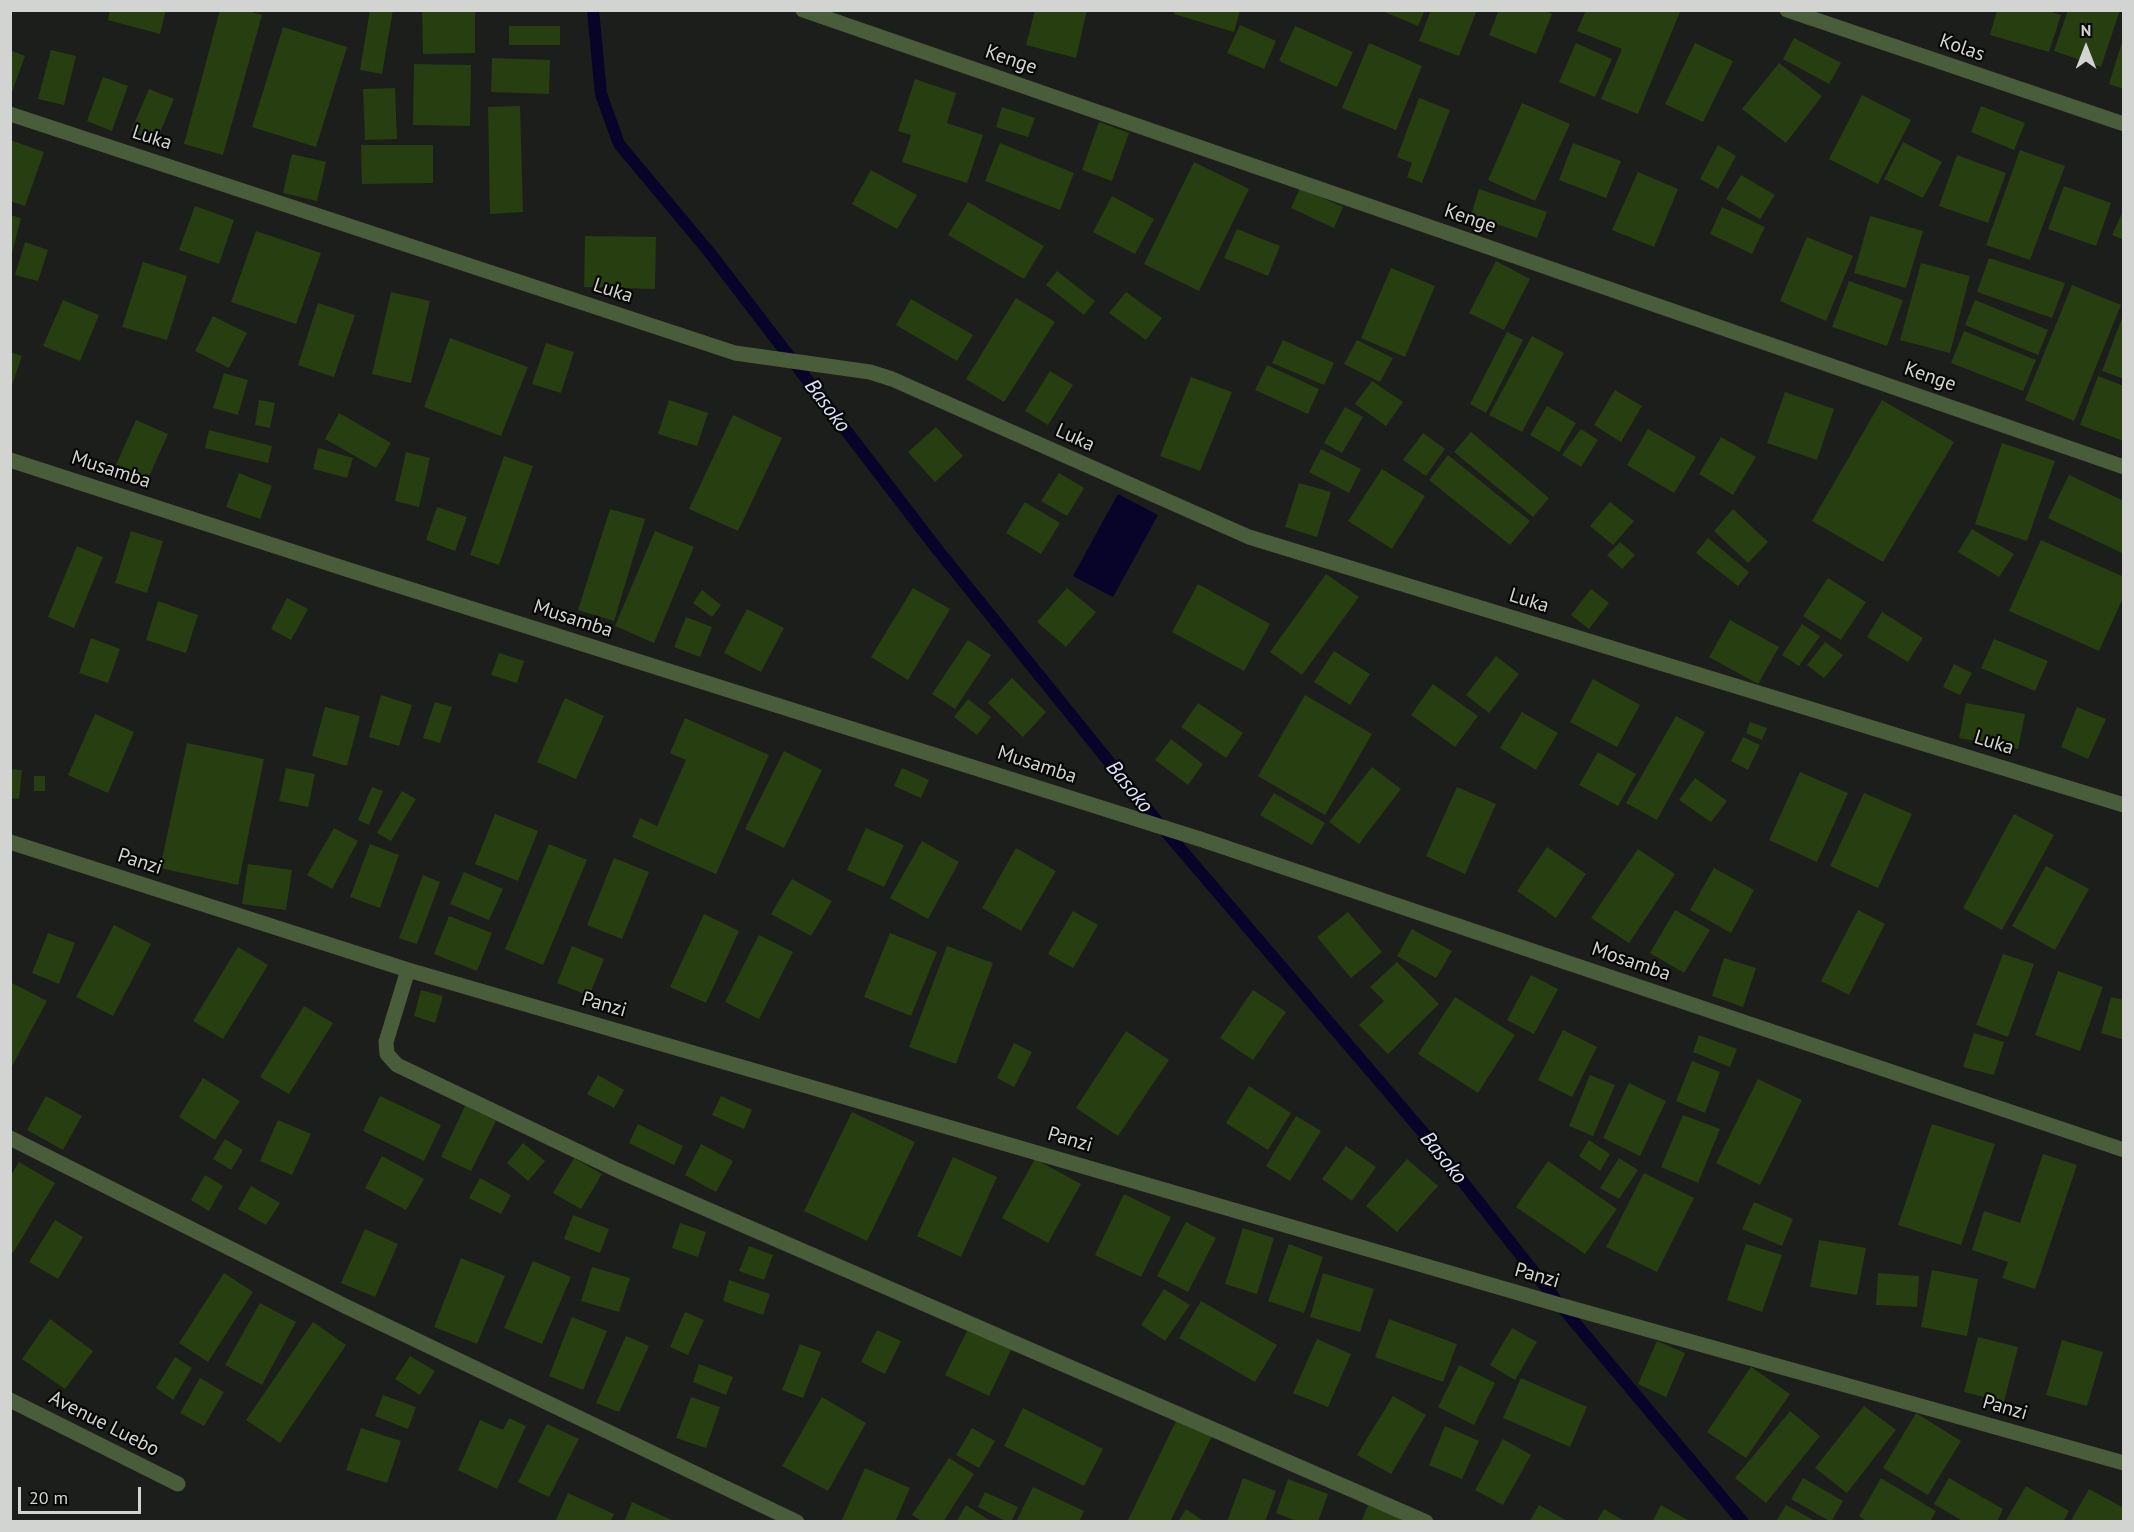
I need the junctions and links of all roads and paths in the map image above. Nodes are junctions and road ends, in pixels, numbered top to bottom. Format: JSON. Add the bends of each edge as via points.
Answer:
{"nodes":[{"id":1,"x":803,"y":10,"type":"edge"},
{"id":2,"x":1787,"y":10,"type":"edge"},
{"id":3,"x":10,"y":114,"type":"edge"},
{"id":4,"x":2124,"y":124,"type":"edge"},
{"id":5,"x":10,"y":460,"type":"edge"},
{"id":6,"x":2124,"y":467,"type":"edge"},
{"id":7,"x":2124,"y":805,"type":"edge"},
{"id":8,"x":1124,"y":815,"type":"joint"},
{"id":9,"x":10,"y":842,"type":"edge"},
{"id":10,"x":408,"y":970,"type":"junction"},
{"id":11,"x":10,"y":1138,"type":"edge"},
{"id":12,"x":2124,"y":1150,"type":"edge"},
{"id":13,"x":10,"y":1400,"type":"edge"},
{"id":14,"x":2124,"y":1463,"type":"edge"},
{"id":15,"x":178,"y":1484,"type":"dead end"},
{"id":16,"x":797,"y":1521,"type":"edge"},
{"id":17,"x":1426,"y":1521,"type":"edge"}],
"edges":[{"from":1,"to":6,"type":"street","name":"Kenge"},
{"from":2,"to":4,"type":"street","name":"Kolas"},
{"from":3,"to":7,"type":"street","name":"Luka","via":[[735,353],[870,372],[1249,537]]},
{"from":5,"to":8,"type":"street","name":"Musamba"},
{"from":8,"to":12,"type":"street","name":"Mosamba"},
{"from":9,"to":10,"type":"street","name":"Panzi"},
{"from":10,"to":14,"type":"street","name":"Panzi","via":[[1560,1305]]},
{"from":10,"to":17,"type":"street","via":[[386,1041],[387,1054],[397,1065],[619,1171]]},
{"from":11,"to":16,"type":"street","via":[[347,1307]]},
{"from":13,"to":15,"type":"street","name":"Avenue Luebo"}]}
